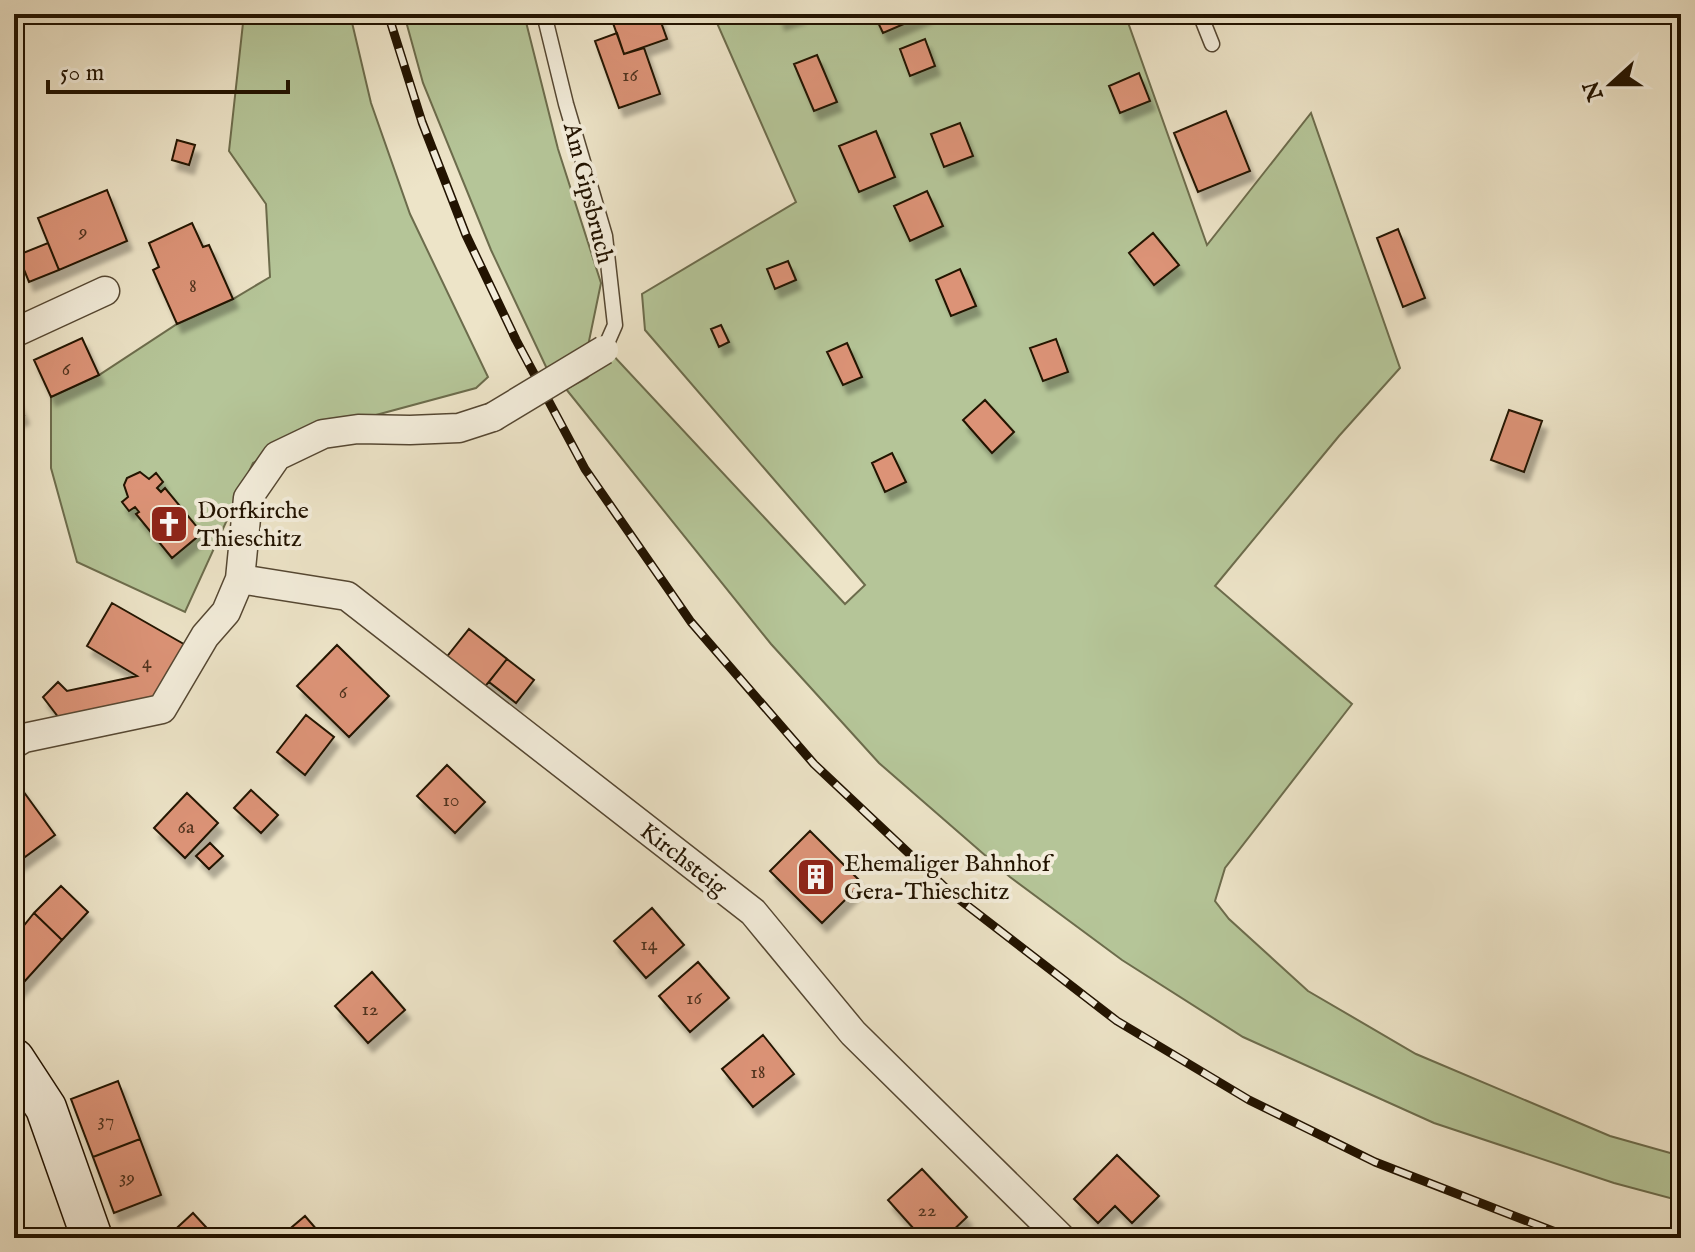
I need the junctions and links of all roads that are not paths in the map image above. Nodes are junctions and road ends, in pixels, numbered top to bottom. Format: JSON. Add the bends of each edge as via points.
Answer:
{"nodes":[{"id":1,"x":544,"y":14,"type":"edge"},
{"id":2,"x":1200,"y":14,"type":"edge"},
{"id":3,"x":1212,"y":44,"type":"dead end"},
{"id":4,"x":105,"y":291,"type":"dead end"},
{"id":5,"x":14,"y":333,"type":"edge"},
{"id":6,"x":604,"y":350,"type":"joint"},
{"id":7,"x":240,"y":579,"type":"junction"},
{"id":8,"x":14,"y":744,"type":"edge"},
{"id":9,"x":14,"y":1059,"type":"edge"},
{"id":10,"x":92,"y":1238,"type":"edge"},
{"id":11,"x":1061,"y":1238,"type":"edge"}],
"edges":[{"from":1,"to":6,"type":"lane","name":"Am Gipsbruch","via":[[605,236],[615,325]]},
{"from":2,"to":3,"type":"lane"},
{"from":4,"to":5,"type":"street"},
{"from":6,"to":7,"type":"street","name":"Am Gipsbruch","bridge":true,"via":[[493,417],[459,428],[323,434],[277,456],[248,498]]},
{"from":7,"to":8,"type":"street","name":"Am Gipsbruch","via":[[226,612],[205,636],[162,709]]},
{"from":7,"to":11,"type":"street","name":"Kirchsteig","via":[[347,596],[753,912],[853,1033]]},
{"from":9,"to":10,"type":"main road","via":[[46,1108]]}]}
